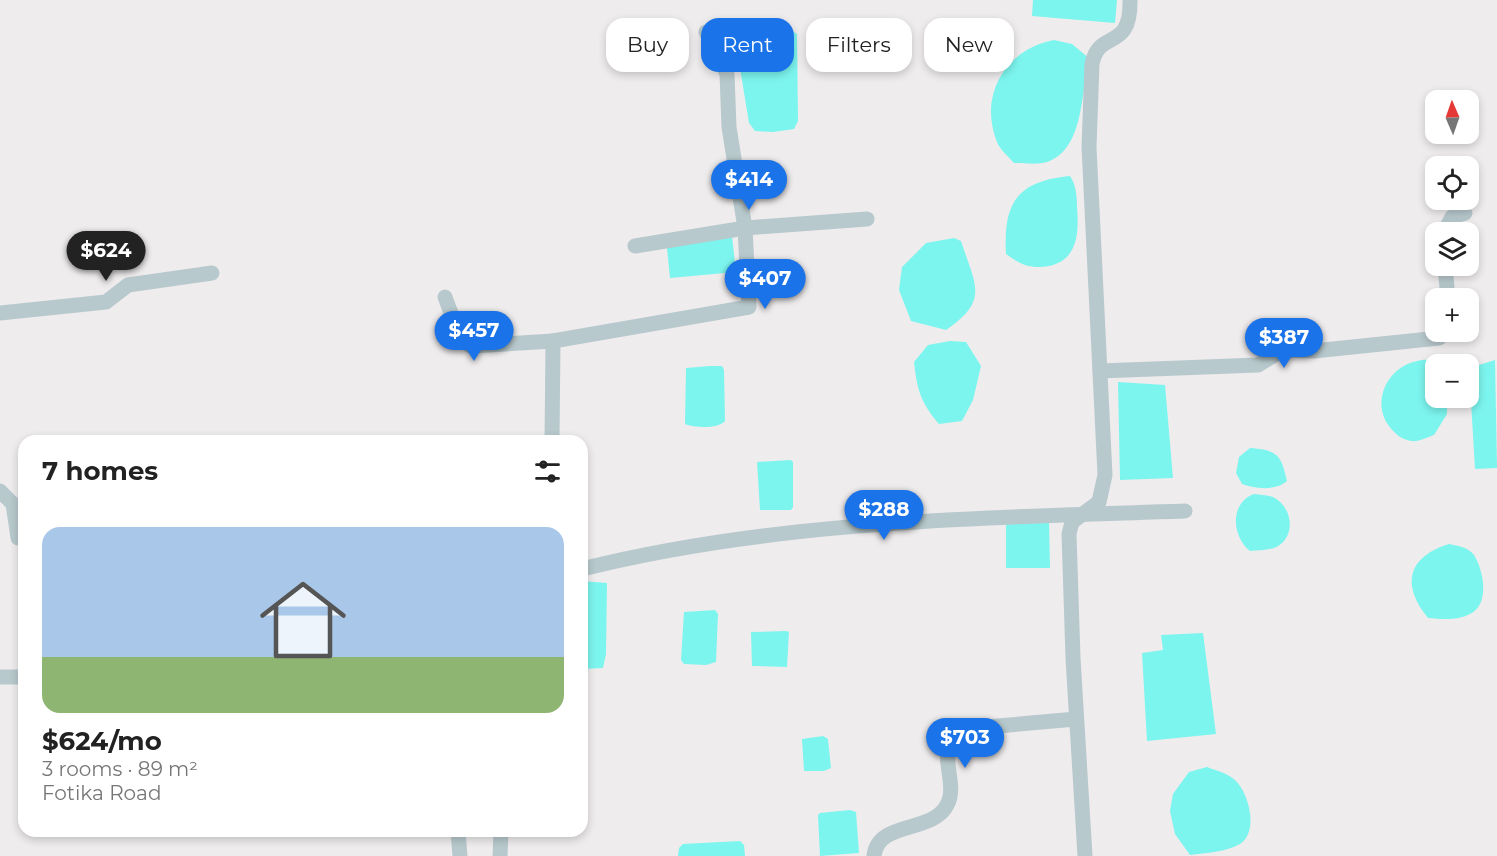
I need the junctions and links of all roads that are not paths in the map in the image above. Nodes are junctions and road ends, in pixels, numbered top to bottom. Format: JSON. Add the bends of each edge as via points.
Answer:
{"nodes":[{"id":1,"x":1130,"y":0,"type":"edge"},
{"id":2,"x":726,"y":72,"type":"edge"},
{"id":3,"x":1465,"y":213,"type":"dead end"},
{"id":4,"x":867,"y":219,"type":"dead end"},
{"id":5,"x":1449,"y":222,"type":"edge"},
{"id":6,"x":745,"y":228,"type":"junction"},
{"id":7,"x":635,"y":246,"type":"dead end"},
{"id":8,"x":212,"y":273,"type":"dead end"},
{"id":9,"x":445,"y":297,"type":"dead end"},
{"id":10,"x":0,"y":314,"type":"edge"},
{"id":11,"x":1425,"y":340,"type":"edge"},
{"id":12,"x":553,"y":341,"type":"junction"},
{"id":13,"x":1100,"y":371,"type":"junction"},
{"id":14,"x":552,"y":435,"type":"edge"},
{"id":15,"x":0,"y":491,"type":"edge"},
{"id":16,"x":1185,"y":511,"type":"dead end"},
{"id":17,"x":1079,"y":514,"type":"junction"},
{"id":18,"x":18,"y":538,"type":"dead end"},
{"id":19,"x":588,"y":568,"type":"edge"},
{"id":20,"x":0,"y":677,"type":"edge"},
{"id":21,"x":18,"y":677,"type":"edge"},
{"id":22,"x":1076,"y":719,"type":"junction"},
{"id":23,"x":458,"y":837,"type":"edge"},
{"id":24,"x":501,"y":837,"type":"edge"},
{"id":25,"x":460,"y":856,"type":"edge"},
{"id":26,"x":500,"y":856,"type":"edge"},
{"id":27,"x":874,"y":856,"type":"edge"},
{"id":28,"x":1085,"y":856,"type":"edge"}],
"edges":[{"from":1,"to":13,"type":"street","via":[[1122,35],[1102,44],[1092,63],[1089,147]]},
{"from":2,"to":6,"type":"street","via":[[729,127]]},
{"from":3,"to":5,"type":"street","via":[[1452,217]]},
{"from":4,"to":6,"type":"street"},
{"from":6,"to":7,"type":"street"},
{"from":6,"to":12,"type":"street","via":[[749,307]]},
{"from":8,"to":10,"type":"street","via":[[128,285],[106,302]]},
{"from":9,"to":12,"type":"street","via":[[461,340],[471,346]]},
{"from":11,"to":13,"type":"street","via":[[1289,350],[1258,365]]},
{"from":12,"to":14,"type":"street"},
{"from":13,"to":17,"type":"street","via":[[1104,488],[1099,502]]},
{"from":15,"to":18,"type":"street","via":[[13,504]]},
{"from":16,"to":17,"type":"street"},
{"from":17,"to":19,"type":"street","via":[[812,530],[650,552]]},
{"from":17,"to":22,"type":"street","via":[[1069,534]]},
{"from":20,"to":21,"type":"street"},
{"from":22,"to":27,"type":"street","via":[[986,727],[975,739],[949,745],[951,791],[947,805],[930,818],[882,838],[876,844]]},
{"from":22,"to":28,"type":"street"},
{"from":23,"to":25,"type":"street"},
{"from":24,"to":26,"type":"street"}]}
